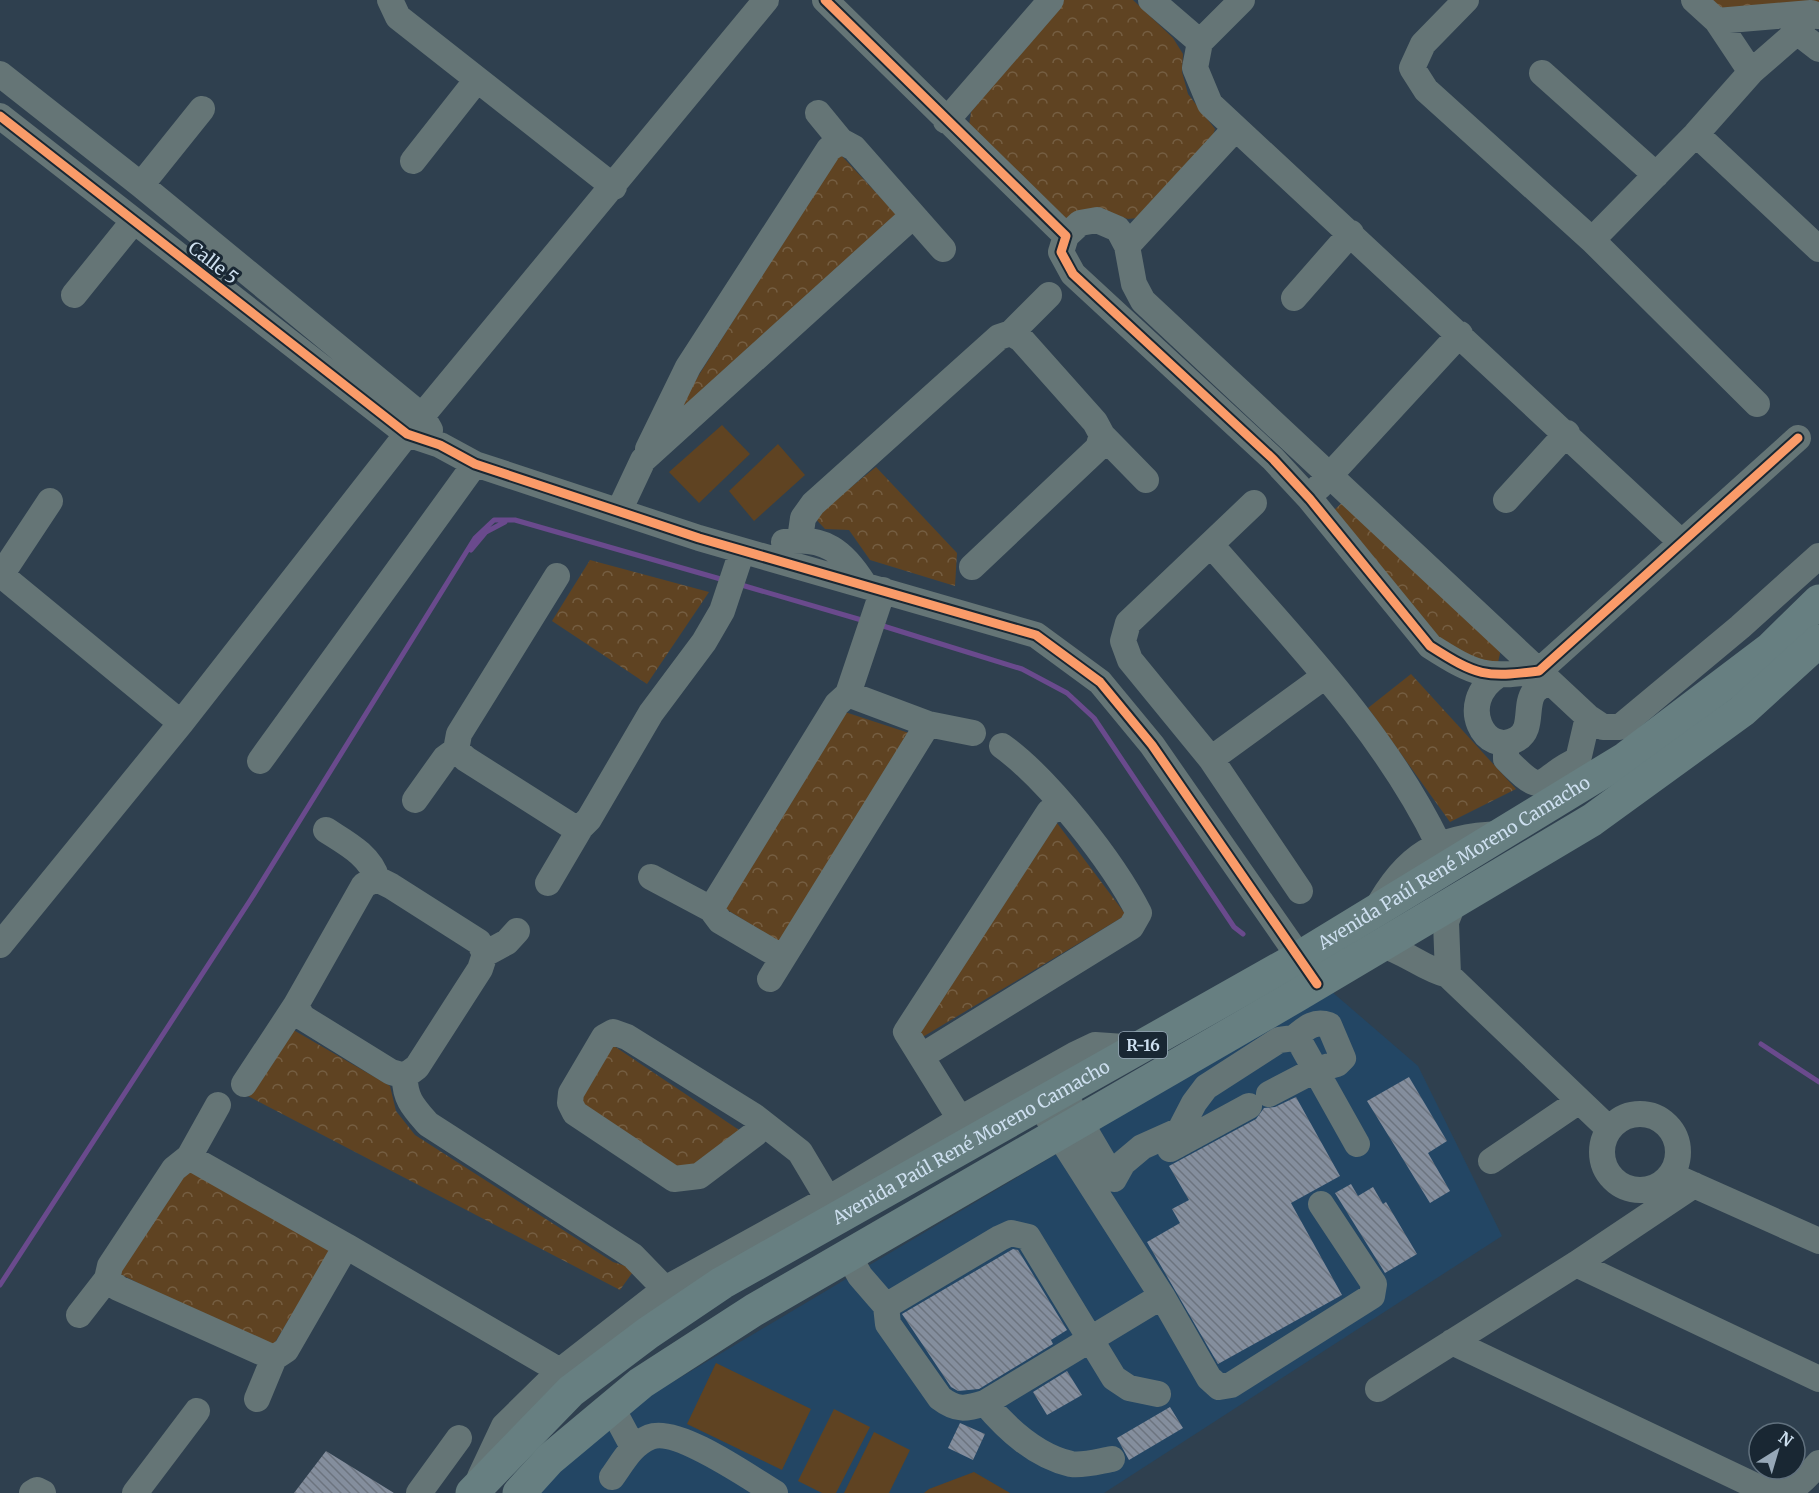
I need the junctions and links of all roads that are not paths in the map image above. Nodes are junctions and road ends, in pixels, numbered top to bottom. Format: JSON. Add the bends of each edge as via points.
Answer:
{"nodes":[{"id":1,"x":390,"y":0,"type":"edge"},
{"id":2,"x":766,"y":0,"type":"edge"},
{"id":3,"x":825,"y":0,"type":"edge"},
{"id":4,"x":1051,"y":0,"type":"edge"},
{"id":5,"x":1151,"y":0,"type":"edge"},
{"id":6,"x":1242,"y":0,"type":"edge"},
{"id":7,"x":1466,"y":0,"type":"edge"},
{"id":8,"x":1694,"y":0,"type":"edge"},
{"id":9,"x":1809,"y":20,"type":"edge"},
{"id":10,"x":1717,"y":21,"type":"junction"},
{"id":11,"x":1200,"y":42,"type":"junction"},
{"id":12,"x":1819,"y":49,"type":"edge"},
{"id":13,"x":1750,"y":72,"type":"junction"},
{"id":14,"x":1542,"y":73,"type":"dead end"},
{"id":15,"x":0,"y":74,"type":"edge"},
{"id":16,"x":476,"y":81,"type":"junction"},
{"id":17,"x":202,"y":109,"type":"dead end"},
{"id":18,"x":818,"y":113,"type":"dead end"},
{"id":19,"x":0,"y":116,"type":"edge"},
{"id":20,"x":946,"y":121,"type":"junction"},
{"id":21,"x":1235,"y":129,"type":"junction"},
{"id":22,"x":1696,"y":134,"type":"junction"},
{"id":23,"x":841,"y":141,"type":"junction"},
{"id":24,"x":414,"y":161,"type":"dead end"},
{"id":25,"x":1656,"y":175,"type":"junction"},
{"id":26,"x":141,"y":184,"type":"junction"},
{"id":27,"x":614,"y":187,"type":"junction"},
{"id":28,"x":911,"y":214,"type":"junction"},
{"id":29,"x":133,"y":222,"type":"junction"},
{"id":30,"x":1351,"y":233,"type":"junction"},
{"id":31,"x":1066,"y":236,"type":"junction"},
{"id":32,"x":1592,"y":240,"type":"junction"},
{"id":33,"x":1127,"y":246,"type":"junction"},
{"id":34,"x":943,"y":249,"type":"dead end"},
{"id":35,"x":1819,"y":249,"type":"edge"},
{"id":36,"x":1049,"y":295,"type":"dead end"},
{"id":37,"x":74,"y":296,"type":"dead end"},
{"id":38,"x":1294,"y":298,"type":"dead end"},
{"id":39,"x":1011,"y":333,"type":"junction"},
{"id":40,"x":1460,"y":334,"type":"junction"},
{"id":41,"x":1757,"y":404,"type":"dead end"},
{"id":42,"x":415,"y":425,"type":"junction"},
{"id":43,"x":1567,"y":434,"type":"junction"},
{"id":44,"x":1102,"y":435,"type":"junction"},
{"id":45,"x":1798,"y":438,"type":"dead end"},
{"id":46,"x":643,"y":460,"type":"junction"},
{"id":47,"x":475,"y":464,"type":"junction"},
{"id":48,"x":1329,"y":474,"type":"junction"},
{"id":49,"x":1146,"y":480,"type":"dead end"},
{"id":50,"x":1310,"y":499,"type":"junction"},
{"id":51,"x":1506,"y":500,"type":"dead end"},
{"id":52,"x":50,"y":501,"type":"dead end"},
{"id":53,"x":1254,"y":504,"type":"dead end"},
{"id":54,"x":619,"y":511,"type":"junction"},
{"id":55,"x":800,"y":539,"type":"junction"},
{"id":56,"x":1682,"y":542,"type":"junction"},
{"id":57,"x":1212,"y":546,"type":"junction"},
{"id":58,"x":1819,"y":556,"type":"edge"},
{"id":59,"x":747,"y":558,"type":"junction"},
{"id":60,"x":972,"y":567,"type":"dead end"},
{"id":61,"x":0,"y":575,"type":"edge"},
{"id":62,"x":556,"y":576,"type":"dead end"},
{"id":63,"x":874,"y":595,"type":"junction"},
{"id":64,"x":1819,"y":601,"type":"edge"},
{"id":65,"x":1819,"y":641,"type":"edge"},
{"id":66,"x":1325,"y":676,"type":"junction"},
{"id":67,"x":1497,"y":676,"type":"junction"},
{"id":68,"x":1544,"y":676,"type":"junction"},
{"id":69,"x":848,"y":694,"type":"junction"},
{"id":70,"x":1588,"y":717,"type":"junction"},
{"id":71,"x":181,"y":723,"type":"junction"},
{"id":72,"x":928,"y":724,"type":"junction"},
{"id":73,"x":973,"y":733,"type":"dead end"},
{"id":74,"x":1506,"y":744,"type":"junction"},
{"id":75,"x":1002,"y":746,"type":"dead end"},
{"id":76,"x":456,"y":750,"type":"junction"},
{"id":77,"x":1211,"y":759,"type":"junction"},
{"id":78,"x":260,"y":761,"type":"dead end"},
{"id":79,"x":1582,"y":771,"type":"junction"},
{"id":80,"x":415,"y":800,"type":"dead end"},
{"id":81,"x":1062,"y":806,"type":"junction"},
{"id":82,"x":581,"y":826,"type":"junction"},
{"id":83,"x":326,"y":830,"type":"dead end"},
{"id":84,"x":1501,"y":834,"type":"junction"},
{"id":85,"x":1438,"y":843,"type":"junction"},
{"id":86,"x":651,"y":877,"type":"dead end"},
{"id":87,"x":377,"y":879,"type":"junction"},
{"id":88,"x":548,"y":883,"type":"dead end"},
{"id":89,"x":1300,"y":891,"type":"dead end"},
{"id":90,"x":1454,"y":902,"type":"junction"},
{"id":91,"x":711,"y":909,"type":"junction"},
{"id":92,"x":1375,"y":912,"type":"junction"},
{"id":93,"x":517,"y":931,"type":"dead end"},
{"id":94,"x":0,"y":945,"type":"edge"},
{"id":95,"x":1382,"y":945,"type":"junction"},
{"id":96,"x":485,"y":954,"type":"junction"},
{"id":97,"x":1309,"y":970,"type":"junction"},
{"id":98,"x":1448,"y":975,"type":"junction"},
{"id":99,"x":296,"y":1005,"type":"junction"},
{"id":100,"x":1139,"y":1048,"type":"junction"},
{"id":101,"x":922,"y":1056,"type":"junction"},
{"id":102,"x":1315,"y":1070,"type":"junction"},
{"id":103,"x":405,"y":1076,"type":"junction"},
{"id":104,"x":244,"y":1084,"type":"dead end"},
{"id":105,"x":1050,"y":1098,"type":"junction"},
{"id":106,"x":1579,"y":1101,"type":"junction"},
{"id":107,"x":218,"y":1105,"type":"dead end"},
{"id":108,"x":960,"y":1119,"type":"junction"},
{"id":109,"x":761,"y":1123,"type":"junction"},
{"id":110,"x":1068,"y":1126,"type":"junction"},
{"id":111,"x":1609,"y":1129,"type":"junction"},
{"id":112,"x":1357,"y":1144,"type":"dead end"},
{"id":113,"x":189,"y":1157,"type":"junction"},
{"id":114,"x":1491,"y":1161,"type":"dead end"},
{"id":115,"x":1683,"y":1180,"type":"junction"},
{"id":116,"x":1106,"y":1185,"type":"junction"},
{"id":117,"x":828,"y":1199,"type":"junction"},
{"id":118,"x":1321,"y":1204,"type":"dead end"},
{"id":119,"x":1819,"y":1241,"type":"edge"},
{"id":120,"x":346,"y":1246,"type":"junction"},
{"id":121,"x":848,"y":1255,"type":"junction"},
{"id":122,"x":1576,"y":1264,"type":"junction"},
{"id":123,"x":107,"y":1279,"type":"junction"},
{"id":124,"x":665,"y":1289,"type":"junction"},
{"id":125,"x":1162,"y":1296,"type":"junction"},
{"id":126,"x":886,"y":1306,"type":"junction"},
{"id":127,"x":79,"y":1315,"type":"dead end"},
{"id":128,"x":1091,"y":1340,"type":"junction"},
{"id":129,"x":1452,"y":1342,"type":"junction"},
{"id":130,"x":274,"y":1358,"type":"junction"},
{"id":131,"x":560,"y":1371,"type":"junction"},
{"id":132,"x":1819,"y":1379,"type":"edge"},
{"id":133,"x":1378,"y":1389,"type":"dead end"},
{"id":134,"x":1158,"y":1394,"type":"dead end"},
{"id":135,"x":257,"y":1399,"type":"dead end"},
{"id":136,"x":985,"y":1403,"type":"junction"},
{"id":137,"x":612,"y":1408,"type":"junction"},
{"id":138,"x":196,"y":1411,"type":"dead end"},
{"id":139,"x":459,"y":1438,"type":"dead end"},
{"id":140,"x":633,"y":1447,"type":"junction"},
{"id":141,"x":1112,"y":1459,"type":"dead end"},
{"id":142,"x":1819,"y":1463,"type":"edge"},
{"id":143,"x":612,"y":1477,"type":"dead end"},
{"id":144,"x":473,"y":1492,"type":"edge"},
{"id":145,"x":32,"y":1493,"type":"edge"},
{"id":146,"x":43,"y":1493,"type":"edge"},
{"id":147,"x":135,"y":1493,"type":"edge"},
{"id":148,"x":419,"y":1493,"type":"edge"},
{"id":149,"x":519,"y":1493,"type":"edge"},
{"id":150,"x":775,"y":1493,"type":"edge"}],
"edges":[{"from":1,"to":16,"type":"street","via":[[398,17]]},
{"from":2,"to":27,"type":"street"},
{"from":3,"to":20,"type":"street"},
{"from":4,"to":20,"type":"street"},
{"from":5,"to":11,"type":"street"},
{"from":6,"to":11,"type":"street"},
{"from":7,"to":32,"type":"street","via":[[1424,44],[1412,68],[1426,90]]},
{"from":8,"to":10,"type":"street"},
{"from":9,"to":10,"type":"street"},
{"from":9,"to":12,"type":"street"},
{"from":9,"to":13,"type":"street"},
{"from":10,"to":13,"type":"street"},
{"from":11,"to":21,"type":"street","via":[[1195,68],[1210,104]]},
{"from":13,"to":22,"type":"street"},
{"from":14,"to":25,"type":"street"},
{"from":15,"to":26,"type":"street","name":"Calle 5"},
{"from":16,"to":24,"type":"street"},
{"from":16,"to":27,"type":"street"},
{"from":17,"to":26,"type":"street"},
{"from":18,"to":23,"type":"street"},
{"from":19,"to":29,"type":"street","name":"Calle 5"},
{"from":20,"to":31,"type":"street"},
{"from":21,"to":30,"type":"street"},
{"from":21,"to":33,"type":"street"},
{"from":22,"to":25,"type":"street"},
{"from":22,"to":35,"type":"street"},
{"from":23,"to":28,"type":"street","via":[[854,148]]},
{"from":23,"to":46,"type":"street","via":[[829,149],[688,367]]},
{"from":25,"to":32,"type":"street"},
{"from":26,"to":42,"type":"street","name":"Calle 5"},
{"from":27,"to":42,"type":"street"},
{"from":28,"to":34,"type":"street"},
{"from":28,"to":46,"type":"street"},
{"from":29,"to":37,"type":"street"},
{"from":29,"to":42,"type":"street","name":"Calle 5"},
{"from":30,"to":38,"type":"street"},
{"from":30,"to":40,"type":"street"},
{"from":31,"to":33,"type":"street","via":[[1080,223],[1097,220],[1118,229]]},
{"from":31,"to":50,"type":"street","via":[[1061,252],[1073,274],[1273,459]]},
{"from":32,"to":41,"type":"street"},
{"from":33,"to":48,"type":"street","via":[[1130,273],[1143,301]]},
{"from":36,"to":39,"type":"street"},
{"from":39,"to":44,"type":"street","via":[[1021,339],[1095,422]]},
{"from":39,"to":55,"type":"street","via":[[999,337],[813,504],[803,518]]},
{"from":40,"to":43,"type":"street"},
{"from":40,"to":48,"type":"street"},
{"from":42,"to":47,"type":"street","via":[[440,445]]},
{"from":42,"to":71,"type":"street"},
{"from":43,"to":51,"type":"street"},
{"from":43,"to":56,"type":"street"},
{"from":44,"to":49,"type":"street"},
{"from":44,"to":60,"type":"street","via":[[1098,448]]},
{"from":45,"to":56,"type":"street"},
{"from":46,"to":54,"type":"street"},
{"from":47,"to":54,"type":"street"},
{"from":47,"to":78,"type":"street"},
{"from":48,"to":50,"type":"street"},
{"from":48,"to":68,"type":"street"},
{"from":50,"to":67,"type":"street","via":[[1430,646],[1456,663]]},
{"from":52,"to":61,"type":"street"},
{"from":53,"to":57,"type":"street"},
{"from":54,"to":59,"type":"street"},
{"from":55,"to":59,"type":"street"},
{"from":55,"to":63,"type":"street","via":[[834,548],[851,563]]},
{"from":56,"to":68,"type":"street"},
{"from":57,"to":66,"type":"street"},
{"from":57,"to":77,"type":"street","via":[[1128,623],[1123,641],[1130,660]]},
{"from":58,"to":70,"type":"street","via":[[1620,727],[1603,727]]},
{"from":59,"to":63,"type":"street"},
{"from":59,"to":82,"type":"street","via":[[704,642],[651,713],[589,819]]},
{"from":61,"to":71,"type":"street"},
{"from":62,"to":76,"type":"street","via":[[459,734]]},
{"from":63,"to":69,"type":"street","via":[[866,640]]},
{"from":63,"to":97,"type":"street","via":[[1036,635],[1100,682],[1152,745]]},
{"from":64,"to":79,"type":"main road","name":"Avenida Paúl René Moreno Camacho","number":"R-16","via":[[1770,649],[1626,758]]},
{"from":65,"to":90,"type":"main road","name":"Avenida Paúl René Moreno Camacho","number":"R-16","via":[[1742,711],[1592,820]]},
{"from":66,"to":77,"type":"street"},
{"from":66,"to":85,"type":"street","via":[[1352,705],[1398,771]]},
{"from":67,"to":68,"type":"street"},
{"from":67,"to":74,"type":"street","via":[[1479,696],[1476,711],[1479,725],[1491,739]]},
{"from":68,"to":70,"type":"street"},
{"from":68,"to":74,"type":"street","via":[[1534,692],[1527,727],[1519,738]]},
{"from":69,"to":72,"type":"street"},
{"from":69,"to":91,"type":"street","via":[[837,704]]},
{"from":70,"to":79,"type":"street"},
{"from":71,"to":94,"type":"street"},
{"from":72,"to":73,"type":"street"},
{"from":72,"to":91,"type":"street","via":[[777,968]]},
{"from":74,"to":79,"type":"street","via":[[1506,759],[1535,784]]},
{"from":75,"to":81,"type":"street","via":[[1022,760]]},
{"from":76,"to":80,"type":"street","via":[[445,758]]},
{"from":76,"to":82,"type":"street","via":[[570,825]]},
{"from":77,"to":89,"type":"street"},
{"from":79,"to":84,"type":"main road","name":"Avenida Paúl René Moreno Camacho","number":"R-16"},
{"from":81,"to":101,"type":"street","via":[[1049,812],[911,1023],[906,1032]]},
{"from":81,"to":101,"type":"street","via":[[1076,820],[1139,913],[1131,927]]},
{"from":82,"to":88,"type":"street"},
{"from":83,"to":87,"type":"street","via":[[357,850],[373,867]]},
{"from":84,"to":85,"type":"street","via":[[1469,835]]},
{"from":84,"to":92,"type":"main road","name":"Avenida Paúl René Moreno Camacho","number":"R-16"},
{"from":85,"to":92,"type":"street","via":[[1397,876]]},
{"from":86,"to":91,"type":"street"},
{"from":87,"to":96,"type":"street","via":[[479,942]]},
{"from":87,"to":99,"type":"street","via":[[364,885]]},
{"from":90,"to":95,"type":"main road","name":"Avenida Paúl René Moreno Camacho","number":"R-16"},
{"from":90,"to":98,"type":"street","via":[[1446,922]]},
{"from":92,"to":97,"type":"main road","name":"Avenida Paúl René Moreno Camacho","number":"R-16"},
{"from":93,"to":96,"type":"street","via":[[507,942]]},
{"from":95,"to":97,"type":"main road","name":"Avenida Paúl René Moreno Camacho","number":"R-16"},
{"from":95,"to":98,"type":"street"},
{"from":96,"to":103,"type":"street","via":[[480,969],[417,1067]]},
{"from":97,"to":100,"type":"main road","name":"Avenida Paúl René Moreno Camacho","number":"R-16"},
{"from":97,"to":110,"type":"main road","name":"Avenida Paúl René Moreno Camacho","number":"R-16"},
{"from":98,"to":106,"type":"street"},
{"from":99,"to":103,"type":"street","via":[[302,1017],[391,1072]]},
{"from":99,"to":104,"type":"street"},
{"from":100,"to":105,"type":"main road","name":"Avenida Paúl René Moreno Camacho","number":"R-16"},
{"from":100,"to":108,"type":"street","via":[[1095,1045]]},
{"from":101,"to":108,"type":"street"},
{"from":102,"to":112,"type":"street"},
{"from":102,"to":116,"type":"street"},
{"from":102,"to":116,"type":"street","via":[[1294,1038],[1279,1040],[1206,1087],[1180,1130],[1142,1147]]},
{"from":103,"to":124,"type":"street","via":[[410,1104],[428,1124],[633,1256]]},
{"from":105,"to":110,"type":"street"},
{"from":105,"to":144,"type":"main road","name":"Avenida Paúl René Moreno Camacho","number":"R-16","via":[[722,1283],[648,1333],[571,1391]]},
{"from":106,"to":111,"type":"street"},
{"from":106,"to":114,"type":"street"},
{"from":107,"to":113,"type":"street"},
{"from":108,"to":117,"type":"street"},
{"from":109,"to":109,"type":"street","via":[[627,1037],[613,1032],[604,1037],[571,1093],[575,1113],[674,1179],[699,1176],[756,1133]]},
{"from":109,"to":117,"type":"street","via":[[800,1152]]},
{"from":110,"to":116,"type":"street"},
{"from":110,"to":121,"type":"main road","name":"Avenida Paúl René Moreno Camacho","number":"R-16"},
{"from":111,"to":115,"type":"street","via":[[1620,1119],[1635,1114],[1663,1121],[1674,1132],[1679,1146]]},
{"from":111,"to":115,"type":"street","via":[[1602,1158],[1607,1172],[1618,1183],[1631,1190],[1646,1190]]},
{"from":113,"to":120,"type":"street"},
{"from":113,"to":123,"type":"street","via":[[174,1169],[110,1266]]},
{"from":115,"to":119,"type":"street"},
{"from":115,"to":122,"type":"street"},
{"from":116,"to":125,"type":"street"},
{"from":117,"to":124,"type":"street"},
{"from":118,"to":125,"type":"street","via":[[1374,1284],[1372,1296],[1231,1385],[1219,1387],[1209,1378]]},
{"from":120,"to":130,"type":"street","via":[[285,1350]]},
{"from":120,"to":131,"type":"street"},
{"from":121,"to":126,"type":"street"},
{"from":121,"to":137,"type":"main road","name":"Avenida Paúl René Moreno Camacho","number":"R-16","via":[[744,1316],[641,1383]]},
{"from":122,"to":129,"type":"street"},
{"from":122,"to":132,"type":"street"},
{"from":123,"to":127,"type":"street"},
{"from":123,"to":130,"type":"street","via":[[118,1288]]},
{"from":124,"to":131,"type":"street"},
{"from":125,"to":128,"type":"street"},
{"from":126,"to":128,"type":"street","via":[[1011,1233],[1028,1238]]},
{"from":126,"to":136,"type":"street","via":[[888,1324],[940,1398],[964,1410]]},
{"from":128,"to":134,"type":"street","via":[[1114,1378],[1129,1388]]},
{"from":128,"to":136,"type":"street"},
{"from":129,"to":133,"type":"street"},
{"from":129,"to":142,"type":"street","via":[[1768,1492],[1785,1493]]},
{"from":130,"to":135,"type":"street"},
{"from":131,"to":144,"type":"street","via":[[504,1426]]},
{"from":136,"to":141,"type":"street","via":[[1034,1449],[1073,1464]]},
{"from":137,"to":140,"type":"street"},
{"from":137,"to":149,"type":"main road","name":"Avenida Paúl René Moreno Camacho","number":"R-16","via":[[550,1459]]},
{"from":138,"to":147,"type":"street"},
{"from":139,"to":148,"type":"street"},
{"from":140,"to":143,"type":"street"},
{"from":140,"to":150,"type":"street","via":[[652,1436],[670,1436]]},
{"from":145,"to":146,"type":"street"}]}
